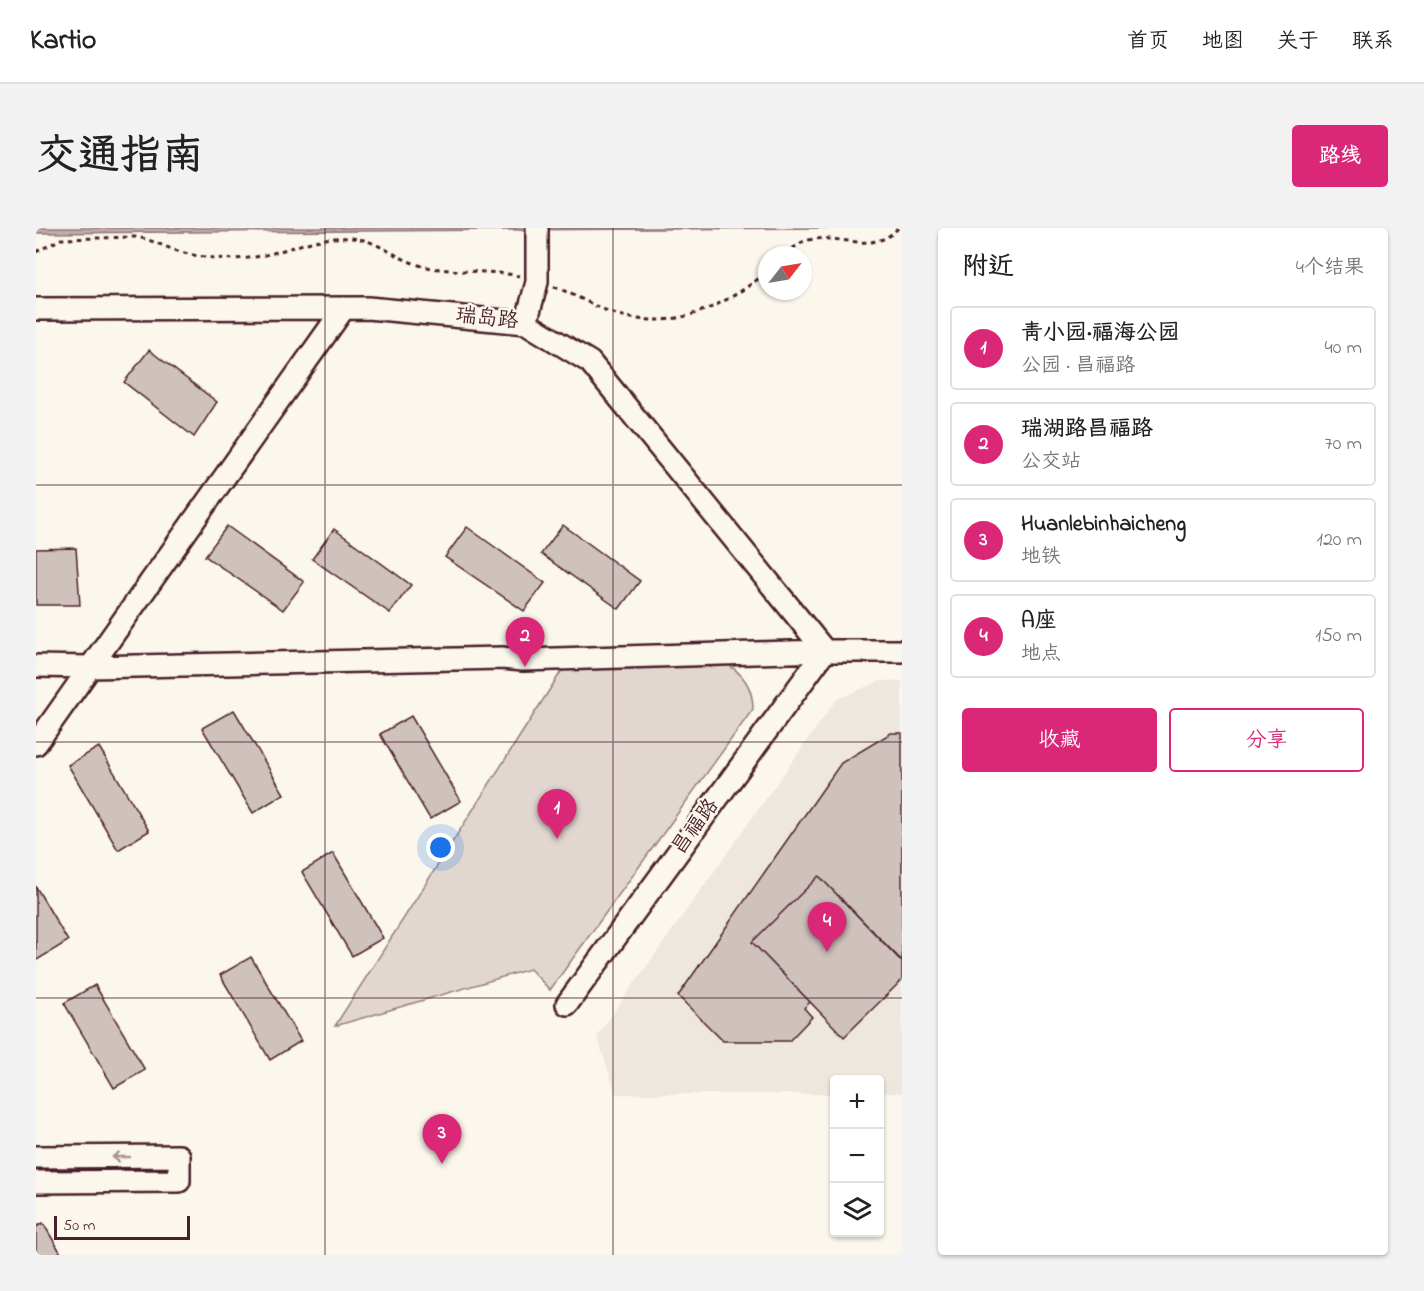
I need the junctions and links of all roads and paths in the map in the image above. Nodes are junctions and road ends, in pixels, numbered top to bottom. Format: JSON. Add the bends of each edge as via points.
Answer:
{"nodes":[{"id":1,"x":898,"y":228,"type":"edge"},
{"id":2,"x":537,"y":230,"type":"edge"},
{"id":3,"x":799,"y":246,"type":"edge"},
{"id":4,"x":36,"y":252,"type":"edge"},
{"id":5,"x":758,"y":278,"type":"edge"},
{"id":6,"x":537,"y":282,"type":"junction"},
{"id":7,"x":344,"y":308,"type":"junction"},
{"id":8,"x":36,"y":309,"type":"edge"},
{"id":9,"x":526,"y":322,"type":"junction"},
{"id":10,"x":825,"y":651,"type":"junction"},
{"id":11,"x":902,"y":651,"type":"edge"},
{"id":12,"x":36,"y":666,"type":"edge"},
{"id":13,"x":90,"y":667,"type":"junction"},
{"id":14,"x":36,"y":744,"type":"edge"},
{"id":15,"x":567,"y":1004,"type":"dead end"},
{"id":16,"x":36,"y":1157,"type":"edge"},
{"id":17,"x":36,"y":1182,"type":"edge"}],
"edges":[{"from":1,"to":3,"type":"path","via":[[876,242],[839,239],[806,241]]},
{"from":2,"to":6,"type":"street"},
{"from":4,"to":6,"type":"path","via":[[61,239],[136,237],[210,258],[246,258],[307,241],[351,237],[367,240],[417,264],[448,271],[518,275]]},
{"from":5,"to":6,"type":"path","via":[[719,305],[684,318],[656,319],[613,312]]},
{"from":6,"to":9,"type":"street"},
{"from":7,"to":8,"type":"street","name":"瑞岛路"},
{"from":7,"to":9,"type":"street","name":"瑞岛路"},
{"from":7,"to":13,"type":"street"},
{"from":9,"to":10,"type":"street","name":"瑞岛路","via":[[590,362]]},
{"from":10,"to":11,"type":"street"},
{"from":10,"to":13,"type":"street"},
{"from":10,"to":15,"type":"street","name":"昌福路"},
{"from":12,"to":13,"type":"street"},
{"from":13,"to":14,"type":"street"},
{"from":17,"to":16,"type":"street","one_way":true,"via":[[179,1181],[179,1156]]}]}
